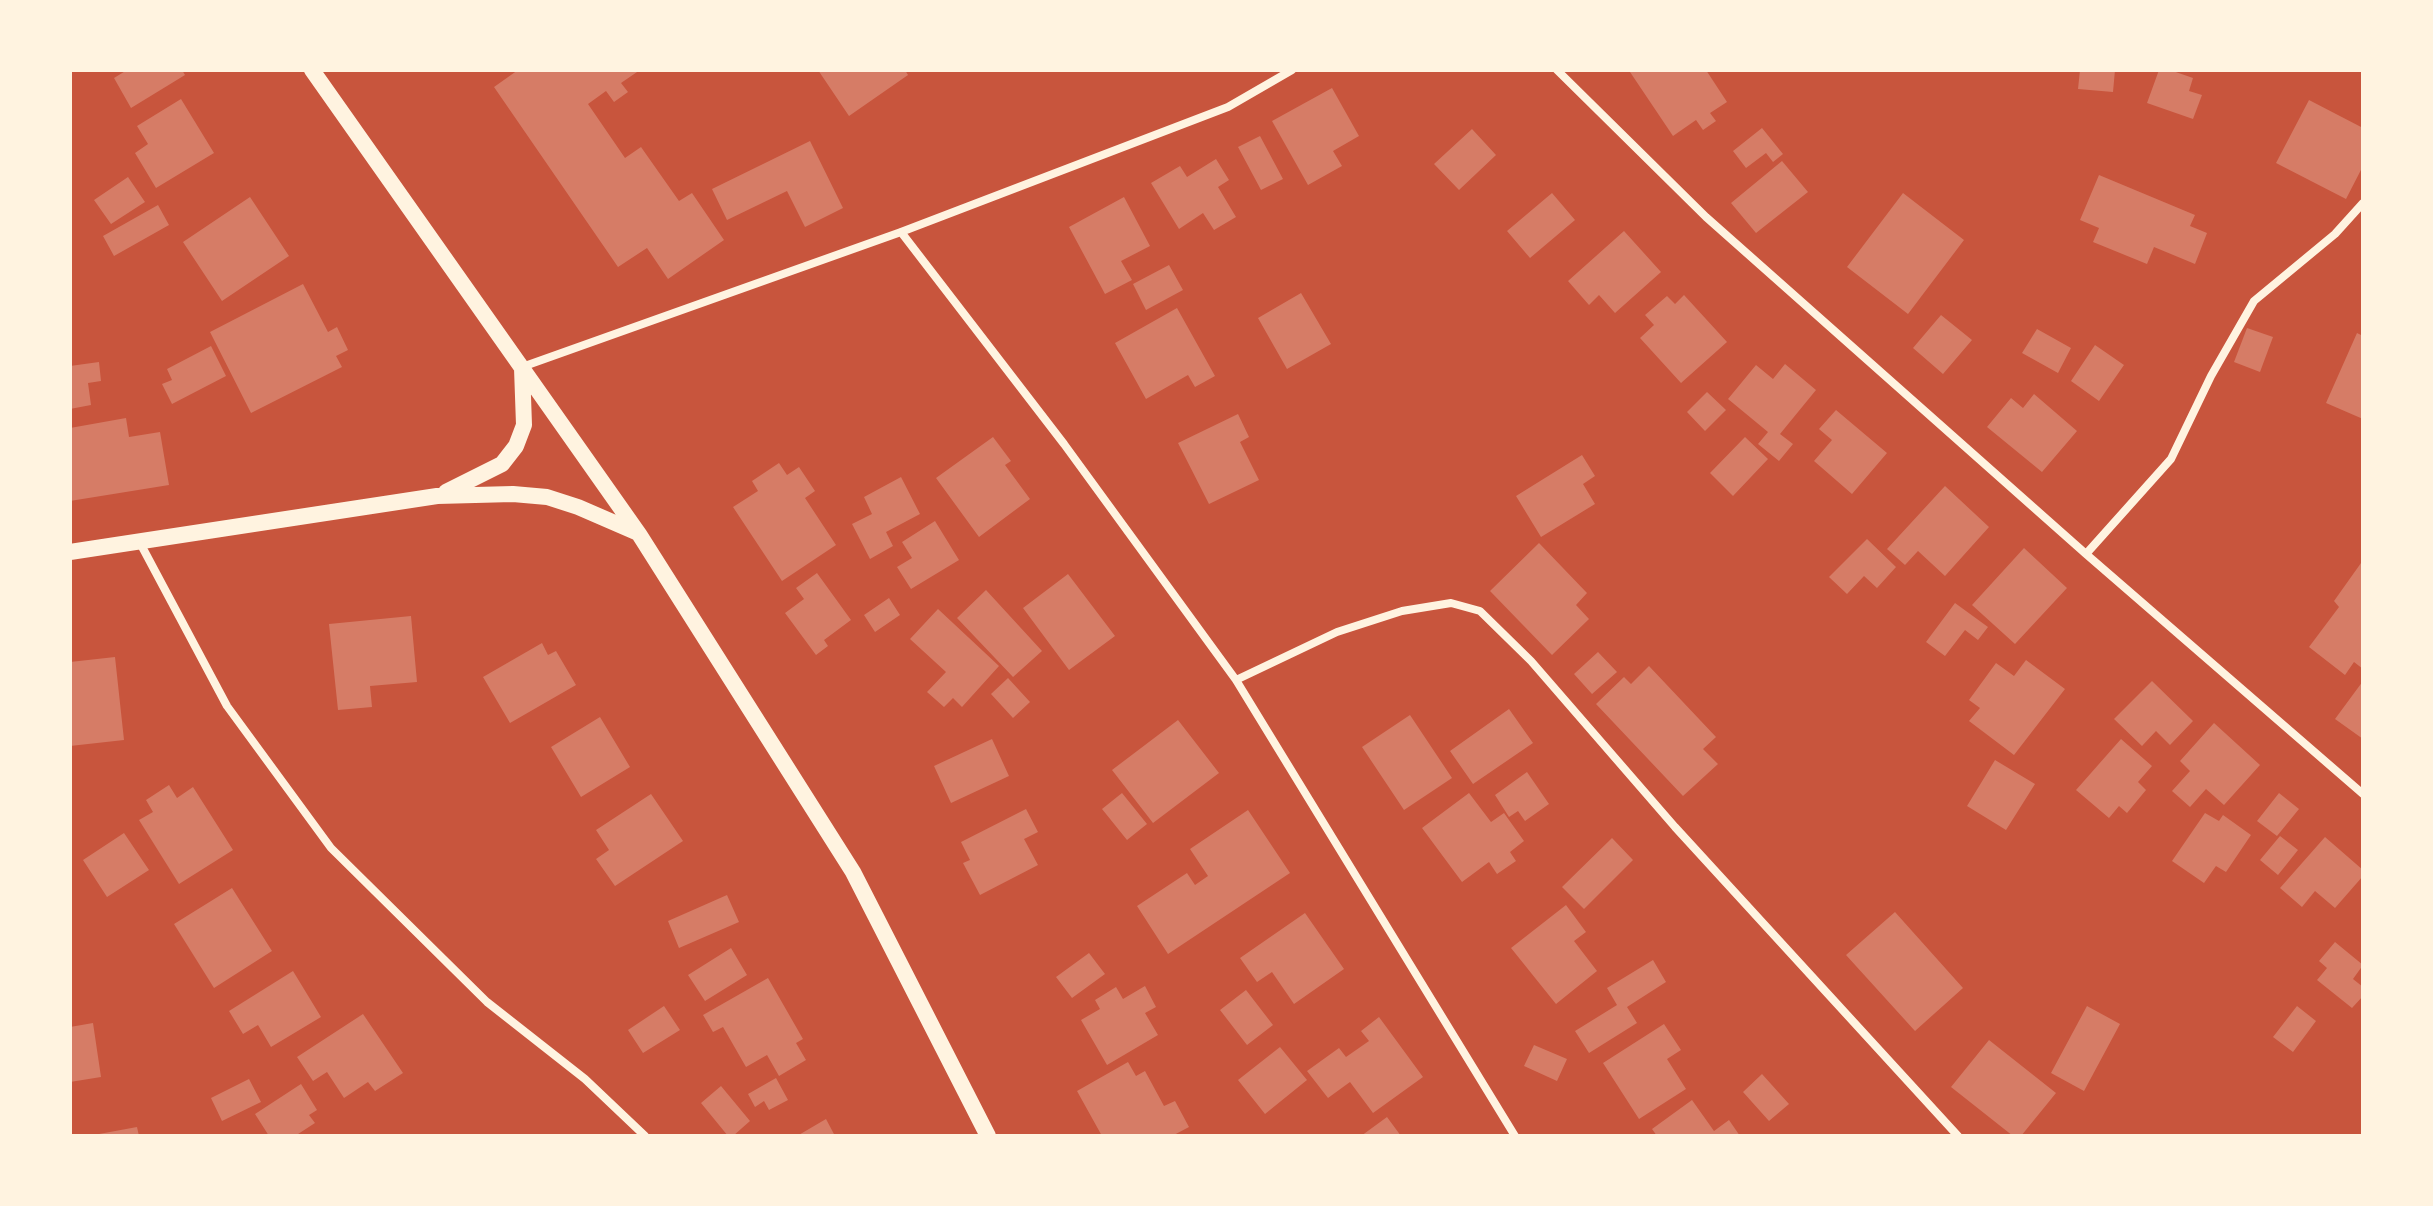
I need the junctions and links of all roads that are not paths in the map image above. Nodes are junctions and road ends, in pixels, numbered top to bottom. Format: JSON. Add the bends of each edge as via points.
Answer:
{"nodes":[{"id":1,"x":312,"y":70,"type":"edge"},
{"id":2,"x":1292,"y":70,"type":"edge"},
{"id":3,"x":1557,"y":70,"type":"edge"},
{"id":4,"x":2363,"y":203,"type":"edge"},
{"id":5,"x":901,"y":232,"type":"junction"},
{"id":6,"x":522,"y":367,"type":"junction"},
{"id":7,"x":437,"y":496,"type":"junction"},
{"id":8,"x":639,"y":534,"type":"junction"},
{"id":9,"x":139,"y":540,"type":"junction"},
{"id":10,"x":70,"y":552,"type":"edge"},
{"id":11,"x":2086,"y":554,"type":"junction"},
{"id":12,"x":1236,"y":680,"type":"junction"},
{"id":13,"x":2363,"y":794,"type":"edge"},
{"id":14,"x":645,"y":1136,"type":"edge"},
{"id":15,"x":988,"y":1136,"type":"edge"},
{"id":16,"x":1515,"y":1136,"type":"edge"},
{"id":17,"x":1958,"y":1136,"type":"edge"}],
"edges":[{"from":1,"to":6,"type":"main road"},
{"from":2,"to":5,"type":"street","via":[[1228,107]]},
{"from":3,"to":11,"type":"street","via":[[1706,217]]},
{"from":4,"to":11,"type":"street","via":[[2335,234],[2254,301],[2171,459]]},
{"from":5,"to":6,"type":"street"},
{"from":5,"to":12,"type":"street"},
{"from":6,"to":7,"type":"main road","via":[[524,425],[516,446],[502,464]]},
{"from":6,"to":8,"type":"main road"},
{"from":7,"to":8,"type":"main road","via":[[547,497]]},
{"from":7,"to":9,"type":"main road"},
{"from":8,"to":15,"type":"main road","via":[[853,872]]},
{"from":9,"to":10,"type":"main road"},
{"from":9,"to":14,"type":"street","via":[[227,706],[331,848],[487,1002],[585,1079]]},
{"from":11,"to":13,"type":"street"},
{"from":12,"to":16,"type":"street"},
{"from":12,"to":17,"type":"street","via":[[1337,632],[1402,611],[1451,603],[1480,611],[1531,661]]}]}
